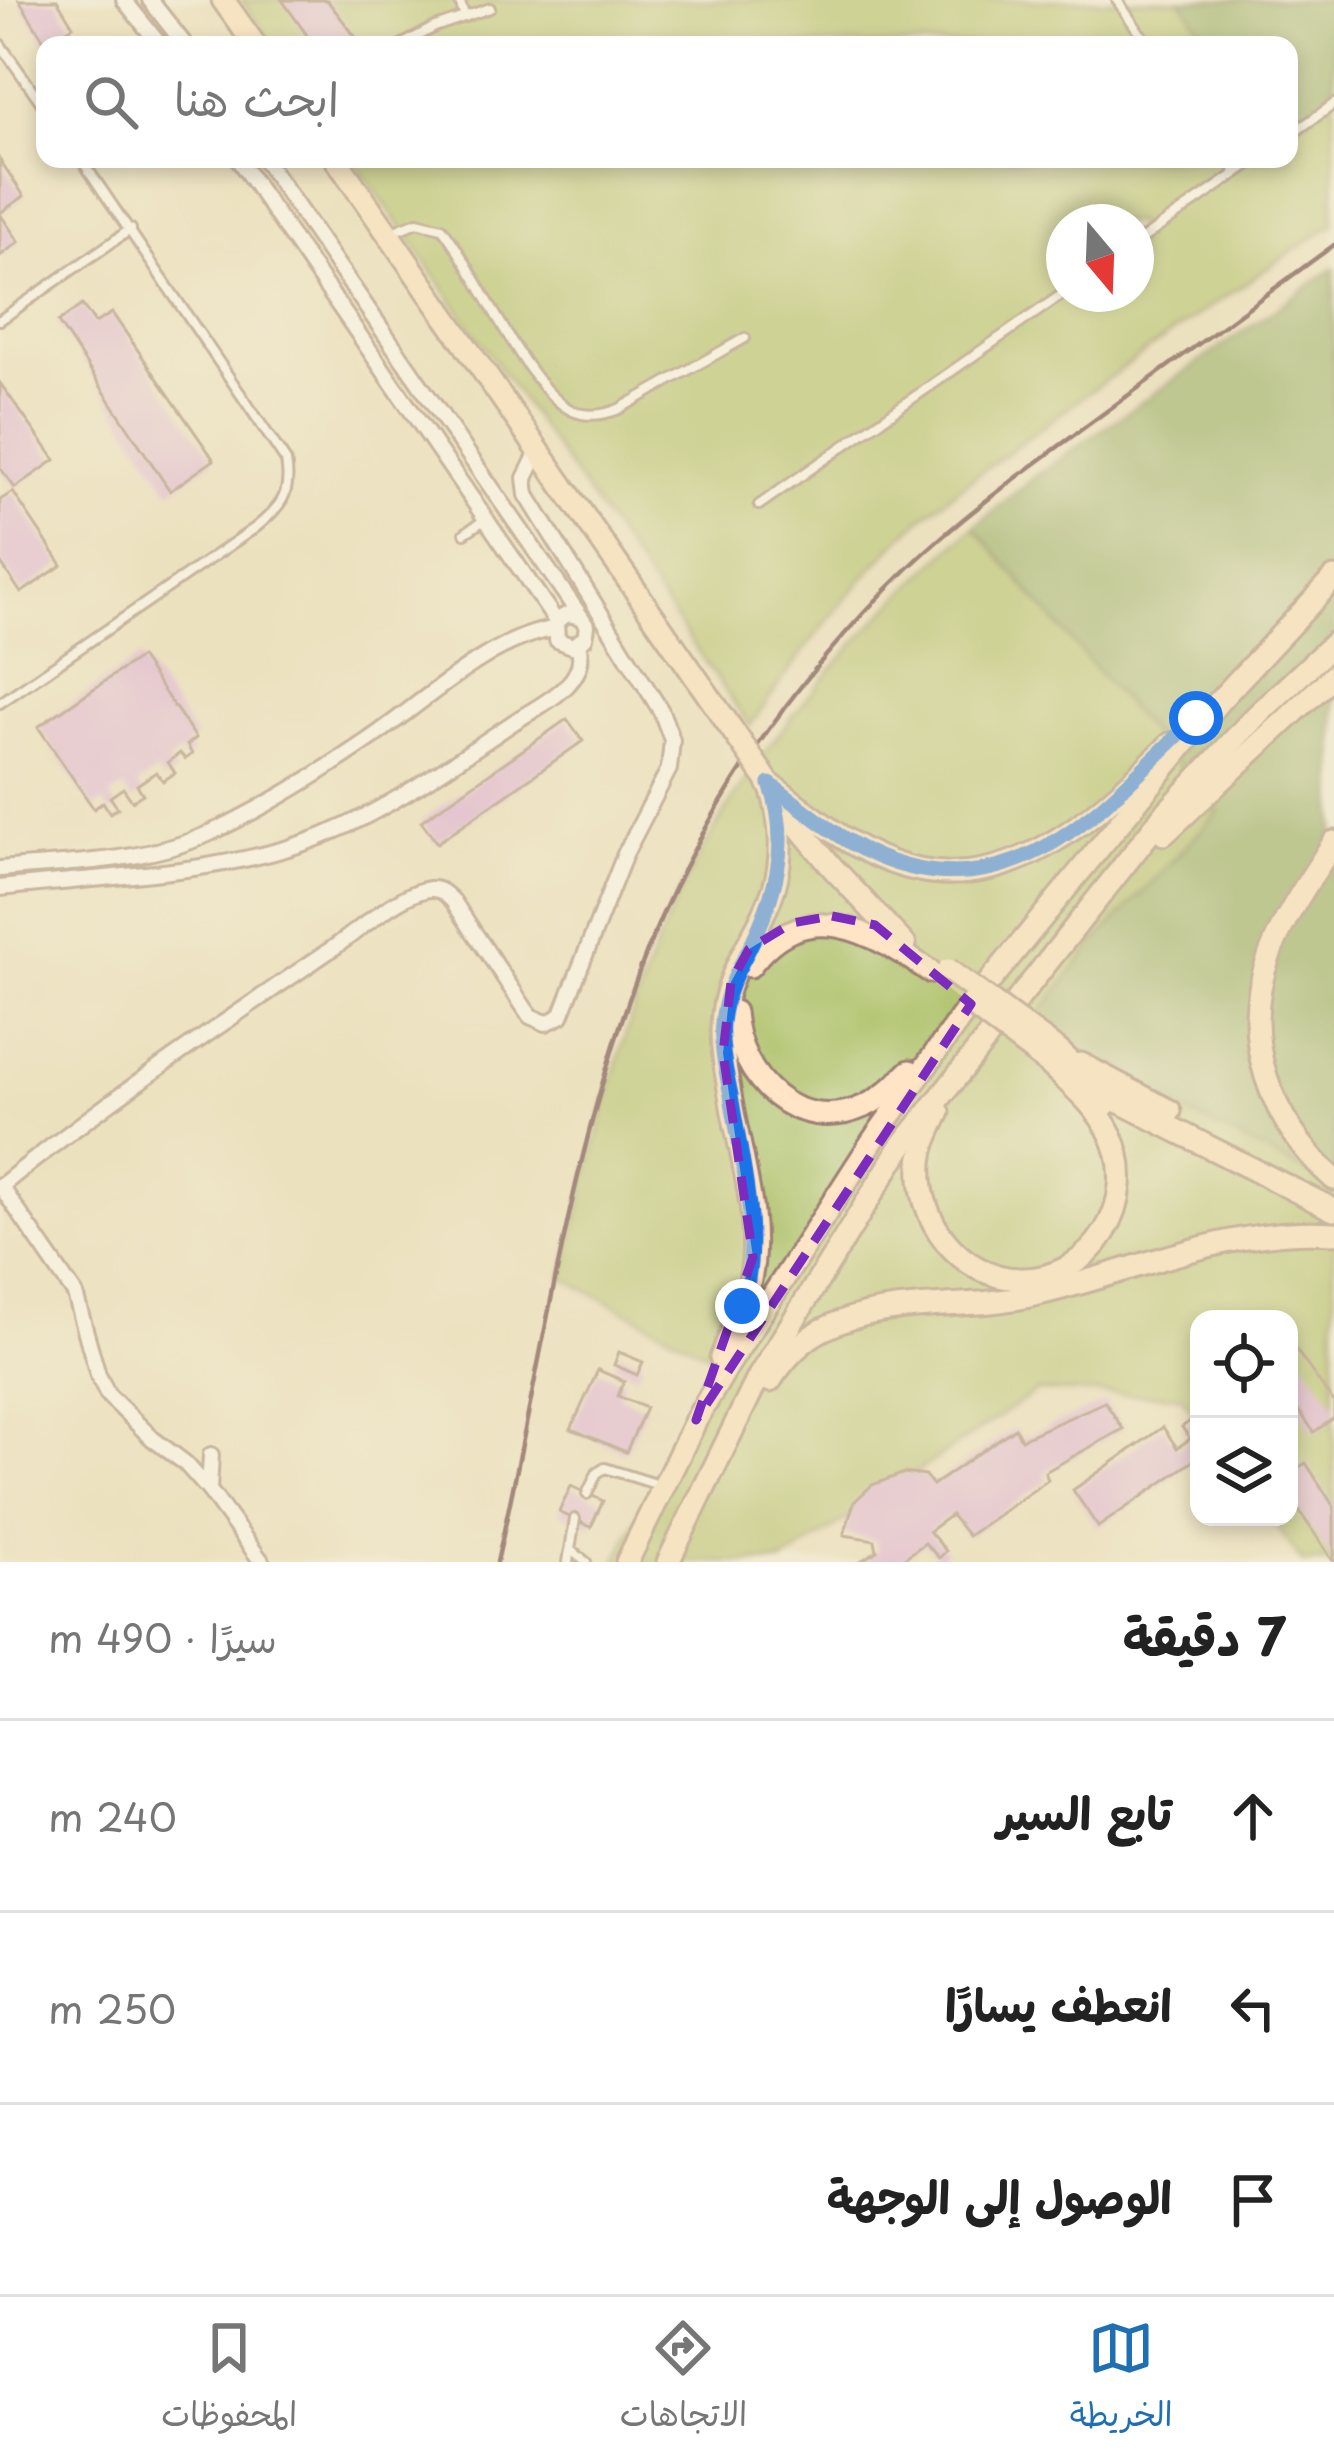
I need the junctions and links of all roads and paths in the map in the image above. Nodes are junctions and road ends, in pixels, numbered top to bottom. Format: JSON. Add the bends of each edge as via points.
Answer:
{"nodes":[{"id":1,"x":124,"y":0,"type":"edge"},
{"id":2,"x":150,"y":0,"type":"edge"},
{"id":3,"x":223,"y":0,"type":"edge"},
{"id":4,"x":459,"y":0,"type":"edge"},
{"id":5,"x":1117,"y":0,"type":"edge"},
{"id":6,"x":490,"y":8,"type":"dead end"},
{"id":7,"x":465,"y":17,"type":"junction"},
{"id":8,"x":153,"y":36,"type":"edge"},
{"id":9,"x":178,"y":36,"type":"edge"},
{"id":10,"x":249,"y":36,"type":"edge"},
{"id":11,"x":422,"y":36,"type":"edge"},
{"id":12,"x":1142,"y":36,"type":"edge"},
{"id":13,"x":0,"y":44,"type":"edge"},
{"id":14,"x":36,"y":94,"type":"edge"},
{"id":15,"x":1334,"y":104,"type":"edge"},
{"id":16,"x":1298,"y":130,"type":"edge"},
{"id":17,"x":87,"y":168,"type":"edge"},
{"id":18,"x":244,"y":168,"type":"edge"},
{"id":19,"x":270,"y":168,"type":"edge"},
{"id":20,"x":342,"y":168,"type":"edge"},
{"id":21,"x":1234,"y":168,"type":"edge"},
{"id":22,"x":1243,"y":168,"type":"edge"},
{"id":23,"x":1237,"y":172,"type":"junction"},
{"id":24,"x":131,"y":229,"type":"junction"},
{"id":25,"x":1154,"y":230,"type":"edge"},
{"id":26,"x":389,"y":234,"type":"junction"},
{"id":27,"x":1046,"y":306,"type":"edge"},
{"id":28,"x":0,"y":320,"type":"edge"},
{"id":29,"x":745,"y":338,"type":"dead end"},
{"id":30,"x":539,"y":450,"type":"junction"},
{"id":31,"x":759,"y":506,"type":"dead end"},
{"id":32,"x":486,"y":519,"type":"junction"},
{"id":33,"x":465,"y":533,"type":"dead end"},
{"id":34,"x":1334,"y":578,"type":"edge"},
{"id":35,"x":581,"y":617,"type":"junction"},
{"id":36,"x":555,"y":625,"type":"junction"},
{"id":37,"x":1334,"y":643,"type":"edge"},
{"id":38,"x":578,"y":645,"type":"junction"},
{"id":39,"x":1334,"y":675,"type":"edge"},
{"id":40,"x":1220,"y":700,"type":"junction"},
{"id":41,"x":0,"y":703,"type":"edge"},
{"id":42,"x":772,"y":787,"type":"junction"},
{"id":43,"x":1334,"y":842,"type":"edge"},
{"id":44,"x":1127,"y":866,"type":"junction"},
{"id":45,"x":0,"y":869,"type":"edge"},
{"id":46,"x":0,"y":888,"type":"edge"},
{"id":47,"x":895,"y":935,"type":"junction"},
{"id":48,"x":749,"y":949,"type":"junction"},
{"id":49,"x":936,"y":968,"type":"junction"},
{"id":50,"x":942,"y":1042,"type":"junction"},
{"id":51,"x":1055,"y":1059,"type":"junction"},
{"id":52,"x":966,"y":1064,"type":"junction"},
{"id":53,"x":1098,"y":1091,"type":"junction"},
{"id":54,"x":1334,"y":1179,"type":"edge"},
{"id":55,"x":0,"y":1186,"type":"edge"},
{"id":56,"x":1334,"y":1197,"type":"edge"},
{"id":57,"x":1334,"y":1210,"type":"edge"},
{"id":58,"x":1334,"y":1233,"type":"edge"},
{"id":59,"x":973,"y":1304,"type":"junction"},
{"id":60,"x":696,"y":1420,"type":"junction"},
{"id":61,"x":722,"y":1451,"type":"junction"},
{"id":62,"x":211,"y":1455,"type":"dead end"},
{"id":63,"x":664,"y":1487,"type":"junction"},
{"id":64,"x":209,"y":1490,"type":"junction"},
{"id":65,"x":587,"y":1494,"type":"dead end"},
{"id":66,"x":574,"y":1519,"type":"dead end"},
{"id":67,"x":570,"y":1549,"type":"junction"},
{"id":68,"x":262,"y":1562,"type":"edge"},
{"id":69,"x":568,"y":1562,"type":"edge"},
{"id":70,"x":586,"y":1562,"type":"edge"},
{"id":71,"x":627,"y":1562,"type":"edge"},
{"id":72,"x":668,"y":1562,"type":"edge"}],
"edges":[{"from":1,"to":8,"type":"street"},
{"from":2,"to":9,"type":"street"},
{"from":3,"to":10,"type":"main road"},
{"from":4,"to":7,"type":"lane"},
{"from":5,"to":12,"type":"lane"},
{"from":6,"to":7,"type":"lane"},
{"from":7,"to":11,"type":"lane"},
{"from":13,"to":14,"type":"lane"},
{"from":15,"to":16,"type":"lane"},
{"from":17,"to":24,"type":"lane"},
{"from":18,"to":32,"type":"street"},
{"from":19,"to":35,"type":"street"},
{"from":20,"to":26,"type":"main road"},
{"from":21,"to":23,"type":"lane"},
{"from":22,"to":23,"type":"lane"},
{"from":23,"to":25,"type":"lane"},
{"from":24,"to":28,"type":"lane"},
{"from":24,"to":41,"type":"lane","via":[[286,460],[290,483],[282,506],[256,528]]},
{"from":26,"to":29,"type":"lane","via":[[417,222],[442,228],[546,388],[580,414],[619,409]]},
{"from":26,"to":30,"type":"main road"},
{"from":27,"to":31,"type":"lane"},
{"from":30,"to":42,"type":"main road","bridge":true},
{"from":30,"to":55,"type":"street","via":[[525,478],[527,495],[661,711],[673,754],[561,1016],[546,1023],[526,1012],[453,901],[427,890],[311,963]]},
{"from":32,"to":33,"type":"lane"},
{"from":32,"to":36,"type":"street"},
{"from":34,"to":40,"type":"main road"},
{"from":35,"to":36,"type":"street","via":[[568,614]]},
{"from":35,"to":38,"type":"street","via":[[587,632]]},
{"from":36,"to":38,"type":"street","via":[[561,644]]},
{"from":36,"to":45,"type":"street","via":[[504,645],[365,743],[206,835],[153,852]]},
{"from":37,"to":44,"type":"main road","via":[[1174,803]]},
{"from":38,"to":46,"type":"street","via":[[578,674],[542,704],[325,836],[214,864]]},
{"from":39,"to":44,"type":"main road"},
{"from":40,"to":42,"type":"main road","via":[[1085,823],[1036,853],[987,869],[942,872],[875,856]]},
{"from":40,"to":50,"type":"main road"},
{"from":42,"to":47,"type":"main road"},
{"from":42,"to":48,"type":"main road","via":[[779,874]]},
{"from":42,"to":49,"type":"main road"},
{"from":43,"to":54,"type":"main road","via":[[1280,931],[1257,1019],[1276,1108]]},
{"from":44,"to":52,"type":"main road"},
{"from":47,"to":48,"type":"main road","via":[[832,916],[792,923]]},
{"from":47,"to":49,"type":"main road"},
{"from":48,"to":60,"type":"main road","via":[[731,982],[722,1028],[753,1257]]},
{"from":49,"to":50,"type":"main road","via":[[854,928],[798,928],[750,966],[735,1030],[764,1088],[820,1114],[868,1105]]},
{"from":49,"to":51,"type":"main road","bridge":true},
{"from":50,"to":60,"type":"main road"},
{"from":51,"to":52,"type":"main road","via":[[1100,1115],[1121,1186],[1110,1223],[1084,1257],[1017,1279],[959,1256],[924,1200],[925,1143]]},
{"from":51,"to":53,"type":"main road"},
{"from":51,"to":56,"type":"main road"},
{"from":52,"to":61,"type":"main road","via":[[861,1207]]},
{"from":53,"to":57,"type":"main road"},
{"from":53,"to":59,"type":"main road","via":[[1129,1160],[1130,1193],[1118,1228],[1072,1276]]},
{"from":55,"to":64,"type":"street","via":[[75,1294],[108,1395]]},
{"from":58,"to":59,"type":"main road","via":[[1255,1236]]},
{"from":59,"to":61,"type":"main road","via":[[905,1309],[821,1330],[778,1369]]},
{"from":60,"to":63,"type":"main road"},
{"from":61,"to":72,"type":"main road"},
{"from":62,"to":64,"type":"street"},
{"from":63,"to":65,"type":"lane","via":[[605,1468]]},
{"from":63,"to":71,"type":"main road"},
{"from":64,"to":68,"type":"street"},
{"from":66,"to":67,"type":"lane"},
{"from":67,"to":69,"type":"lane"},
{"from":67,"to":70,"type":"lane"}]}
